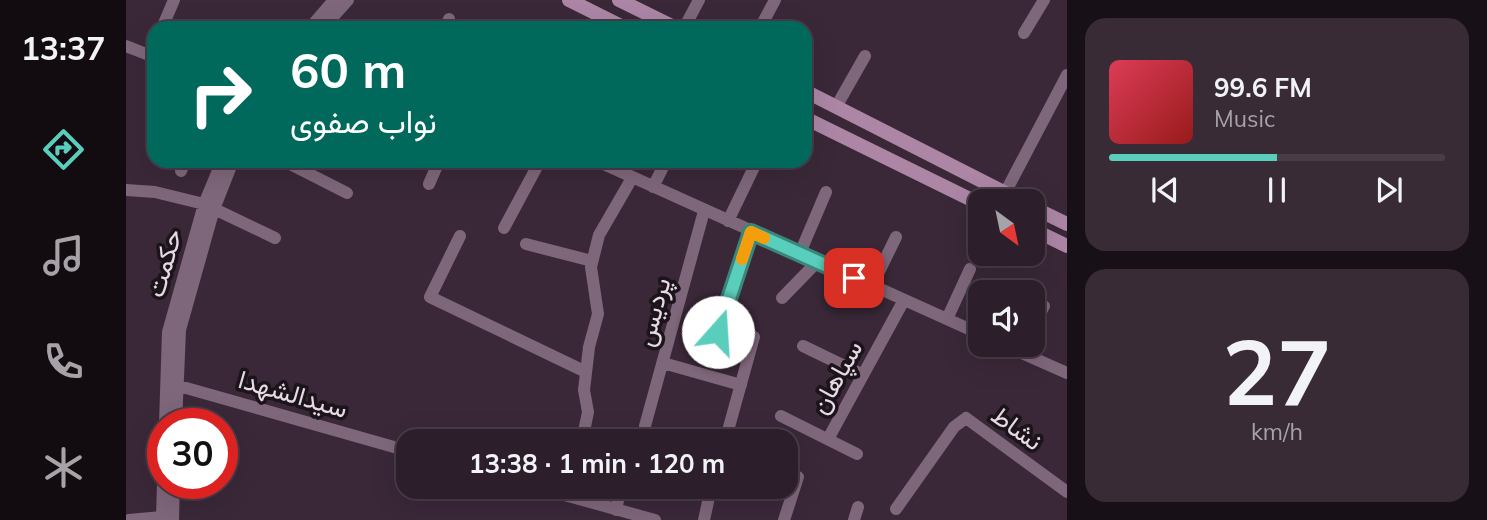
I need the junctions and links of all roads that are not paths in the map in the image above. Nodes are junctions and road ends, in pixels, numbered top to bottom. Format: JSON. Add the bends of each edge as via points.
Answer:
{"nodes":[{"id":1,"x":174,"y":0,"type":"edge"},
{"id":2,"x":334,"y":0,"type":"edge"},
{"id":3,"x":348,"y":0,"type":"edge"},
{"id":4,"x":569,"y":0,"type":"edge"},
{"id":5,"x":619,"y":0,"type":"edge"},
{"id":6,"x":699,"y":0,"type":"edge"},
{"id":7,"x":775,"y":0,"type":"edge"},
{"id":8,"x":1044,"y":0,"type":"edge"},
{"id":9,"x":165,"y":21,"type":"edge"},
{"id":10,"x":317,"y":21,"type":"edge"},
{"id":11,"x":329,"y":21,"type":"edge"},
{"id":12,"x":611,"y":21,"type":"edge"},
{"id":13,"x":662,"y":21,"type":"edge"},
{"id":14,"x":688,"y":21,"type":"edge"},
{"id":15,"x":764,"y":21,"type":"edge"},
{"id":16,"x":1024,"y":33,"type":"dead end"},
{"id":17,"x":126,"y":46,"type":"edge"},
{"id":18,"x":147,"y":52,"type":"edge"},
{"id":19,"x":865,"y":55,"type":"dead end"},
{"id":20,"x":1067,"y":75,"type":"edge"},
{"id":21,"x":812,"y":95,"type":"edge"},
{"id":22,"x":836,"y":107,"type":"junction"},
{"id":23,"x":812,"y":121,"type":"edge"},
{"id":24,"x":220,"y":168,"type":"edge"},
{"id":25,"x":229,"y":168,"type":"edge"},
{"id":26,"x":298,"y":168,"type":"edge"},
{"id":27,"x":436,"y":168,"type":"edge"},
{"id":28,"x":536,"y":168,"type":"edge"},
{"id":29,"x":612,"y":168,"type":"edge"},
{"id":30,"x":662,"y":168,"type":"edge"},
{"id":31,"x":754,"y":168,"type":"edge"},
{"id":32,"x":632,"y":177,"type":"junction"},
{"id":33,"x":429,"y":184,"type":"dead end"},
{"id":34,"x":653,"y":187,"type":"junction"},
{"id":35,"x":997,"y":189,"type":"edge"},
{"id":36,"x":1007,"y":189,"type":"edge"},
{"id":37,"x":126,"y":190,"type":"edge"},
{"id":38,"x":826,"y":192,"type":"dead end"},
{"id":39,"x":347,"y":193,"type":"dead end"},
{"id":40,"x":968,"y":198,"type":"edge"},
{"id":41,"x":209,"y":207,"type":"junction"},
{"id":42,"x":704,"y":211,"type":"junction"},
{"id":43,"x":1045,"y":213,"type":"edge"},
{"id":44,"x":728,"y":221,"type":"junction"},
{"id":45,"x":1067,"y":224,"type":"edge"},
{"id":46,"x":504,"y":228,"type":"dead end"},
{"id":47,"x":751,"y":232,"type":"junction"},
{"id":48,"x":1045,"y":235,"type":"edge"},
{"id":49,"x":460,"y":236,"type":"dead end"},
{"id":50,"x":896,"y":237,"type":"dead end"},
{"id":51,"x":275,"y":238,"type":"dead end"},
{"id":52,"x":526,"y":244,"type":"dead end"},
{"id":53,"x":1067,"y":246,"type":"edge"},
{"id":54,"x":800,"y":253,"type":"junction"},
{"id":55,"x":593,"y":261,"type":"junction"},
{"id":56,"x":818,"y":261,"type":"junction"},
{"id":57,"x":970,"y":269,"type":"dead end"},
{"id":58,"x":872,"y":286,"type":"junction"},
{"id":59,"x":782,"y":298,"type":"dead end"},
{"id":60,"x":904,"y":300,"type":"junction"},
{"id":61,"x":947,"y":319,"type":"junction"},
{"id":62,"x":968,"y":329,"type":"edge"},
{"id":63,"x":718,"y":332,"type":"dead end"},
{"id":64,"x":754,"y":337,"type":"dead end"},
{"id":65,"x":803,"y":346,"type":"dead end"},
{"id":66,"x":1038,"y":357,"type":"edge"},
{"id":67,"x":663,"y":363,"type":"junction"},
{"id":68,"x":586,"y":372,"type":"junction"},
{"id":69,"x":1067,"y":373,"type":"edge"},
{"id":70,"x":863,"y":375,"type":"junction"},
{"id":71,"x":172,"y":384,"type":"junction"},
{"id":72,"x":741,"y":385,"type":"junction"},
{"id":73,"x":168,"y":408,"type":"edge"},
{"id":74,"x":174,"y":408,"type":"edge"},
{"id":75,"x":781,"y":416,"type":"dead end"},
{"id":76,"x":645,"y":426,"type":"dead end"},
{"id":77,"x":729,"y":427,"type":"dead end"},
{"id":78,"x":584,"y":429,"type":"edge"},
{"id":79,"x":828,"y":439,"type":"junction"},
{"id":80,"x":396,"y":448,"type":"edge"},
{"id":81,"x":858,"y":454,"type":"dead end"},
{"id":82,"x":1067,"y":492,"type":"edge"},
{"id":83,"x":164,"y":499,"type":"edge"},
{"id":84,"x":170,"y":499,"type":"edge"},
{"id":85,"x":588,"y":499,"type":"edge"},
{"id":86,"x":618,"y":499,"type":"edge"},
{"id":87,"x":709,"y":499,"type":"edge"},
{"id":88,"x":791,"y":499,"type":"edge"},
{"id":89,"x":858,"y":507,"type":"dead end"},
{"id":90,"x":896,"y":509,"type":"dead end"},
{"id":91,"x":616,"y":510,"type":"junction"},
{"id":92,"x":165,"y":519,"type":"edge"},
{"id":93,"x":129,"y":520,"type":"edge"},
{"id":94,"x":655,"y":520,"type":"edge"},
{"id":95,"x":704,"y":520,"type":"edge"},
{"id":96,"x":784,"y":520,"type":"edge"},
{"id":97,"x":854,"y":520,"type":"edge"}],
"edges":[{"from":1,"to":9,"type":"street"},
{"from":2,"to":10,"type":"street"},
{"from":3,"to":11,"type":"street"},
{"from":4,"to":12,"type":"main road"},
{"from":5,"to":13,"type":"main road"},
{"from":6,"to":14,"type":"street"},
{"from":7,"to":15,"type":"street"},
{"from":8,"to":16,"type":"street"},
{"from":17,"to":18,"type":"street"},
{"from":19,"to":22,"type":"street"},
{"from":20,"to":36,"type":"street"},
{"from":21,"to":22,"type":"main road"},
{"from":22,"to":35,"type":"main road"},
{"from":23,"to":40,"type":"main road"},
{"from":24,"to":41,"type":"street","name":"حکمت"},
{"from":25,"to":41,"type":"street","name":"حکمت"},
{"from":26,"to":39,"type":"street"},
{"from":27,"to":33,"type":"street"},
{"from":28,"to":46,"type":"street"},
{"from":29,"to":32,"type":"street"},
{"from":30,"to":34,"type":"street"},
{"from":31,"to":44,"type":"street"},
{"from":32,"to":34,"type":"street"},
{"from":32,"to":55,"type":"street","via":[[599,234]]},
{"from":34,"to":42,"type":"street"},
{"from":37,"to":41,"type":"street","via":[[155,192]]},
{"from":38,"to":54,"type":"street"},
{"from":41,"to":51,"type":"street"},
{"from":41,"to":71,"type":"street","name":"حکمت"},
{"from":42,"to":44,"type":"street"},
{"from":42,"to":67,"type":"street","name":"پردیس"},
{"from":43,"to":45,"type":"main road"},
{"from":44,"to":47,"type":"street"},
{"from":47,"to":54,"type":"street"},
{"from":47,"to":63,"type":"street"},
{"from":48,"to":53,"type":"main road"},
{"from":49,"to":68,"type":"street","via":[[430,297]]},
{"from":50,"to":58,"type":"street"},
{"from":52,"to":55,"type":"street"},
{"from":54,"to":56,"type":"street"},
{"from":55,"to":68,"type":"street","via":[[598,314]]},
{"from":56,"to":58,"type":"street"},
{"from":56,"to":59,"type":"street"},
{"from":57,"to":61,"type":"street"},
{"from":58,"to":60,"type":"street"},
{"from":60,"to":61,"type":"street"},
{"from":60,"to":70,"type":"street","name":"سپاهان"},
{"from":61,"to":62,"type":"street"},
{"from":64,"to":72,"type":"street"},
{"from":65,"to":70,"type":"street"},
{"from":66,"to":69,"type":"street"},
{"from":67,"to":72,"type":"street"},
{"from":67,"to":76,"type":"street","name":"پردیس"},
{"from":68,"to":78,"type":"street"},
{"from":70,"to":79,"type":"street","name":"سپاهان"},
{"from":71,"to":73,"type":"street","name":"حکمت"},
{"from":71,"to":74,"type":"street","name":"حکمت"},
{"from":71,"to":80,"type":"street","name":"سیدالشهدا"},
{"from":72,"to":77,"type":"street"},
{"from":75,"to":79,"type":"street"},
{"from":79,"to":81,"type":"street"},
{"from":82,"to":90,"type":"street","name":"نشاط","via":[[966,418],[954,427]]},
{"from":83,"to":92,"type":"street"},
{"from":84,"to":92,"type":"street"},
{"from":85,"to":91,"type":"street"},
{"from":86,"to":91,"type":"street"},
{"from":87,"to":95,"type":"street"},
{"from":88,"to":96,"type":"street"},
{"from":89,"to":97,"type":"street"},
{"from":91,"to":94,"type":"street"},
{"from":92,"to":93,"type":"street"}]}
